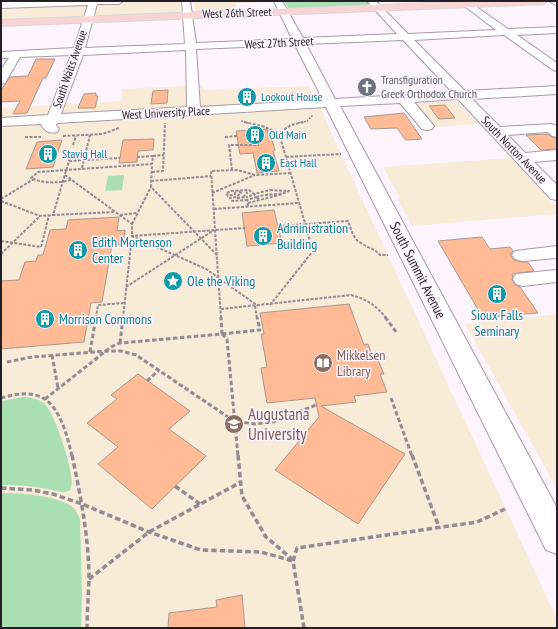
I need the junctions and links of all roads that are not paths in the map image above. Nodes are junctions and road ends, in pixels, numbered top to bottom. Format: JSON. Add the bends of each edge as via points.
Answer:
{"nodes":[{"id":1,"x":119,"y":1,"type":"edge"},
{"id":2,"x":186,"y":1,"type":"edge"},
{"id":3,"x":544,"y":1,"type":"edge"},
{"id":4,"x":553,"y":1,"type":"edge"},
{"id":5,"x":94,"y":2,"type":"edge"},
{"id":6,"x":1,"y":3,"type":"edge"},
{"id":7,"x":464,"y":3,"type":"edge"},
{"id":8,"x":557,"y":3,"type":"edge"},
{"id":9,"x":374,"y":4,"type":"edge"},
{"id":10,"x":281,"y":6,"type":"edge"},
{"id":11,"x":188,"y":15,"type":"junction"},
{"id":12,"x":87,"y":19,"type":"junction"},
{"id":13,"x":1,"y":23,"type":"edge"},
{"id":14,"x":557,"y":30,"type":"edge"},
{"id":15,"x":505,"y":32,"type":"junction"},
{"id":16,"x":405,"y":37,"type":"junction"},
{"id":17,"x":299,"y":42,"type":"junction"},
{"id":18,"x":191,"y":47,"type":"junction"},
{"id":19,"x":78,"y":52,"type":"junction"},
{"id":20,"x":1,"y":55,"type":"edge"},
{"id":21,"x":16,"y":55,"type":"junction"},
{"id":22,"x":557,"y":68,"type":"edge"},
{"id":23,"x":1,"y":80,"type":"edge"},
{"id":24,"x":557,"y":90,"type":"edge"},
{"id":25,"x":461,"y":96,"type":"junction"},
{"id":26,"x":400,"y":99,"type":"junction"},
{"id":27,"x":323,"y":108,"type":"junction"},
{"id":28,"x":194,"y":111,"type":"junction"},
{"id":29,"x":121,"y":121,"type":"junction"},
{"id":30,"x":1,"y":122,"type":"edge"},
{"id":31,"x":44,"y":126,"type":"junction"},
{"id":32,"x":427,"y":126,"type":"dead end"},
{"id":33,"x":105,"y":130,"type":"dead end"},
{"id":34,"x":496,"y":132,"type":"junction"},
{"id":35,"x":557,"y":133,"type":"edge"},
{"id":36,"x":69,"y":134,"type":"road end"},
{"id":37,"x":557,"y":155,"type":"edge"},
{"id":38,"x":521,"y":158,"type":"junction"},
{"id":39,"x":556,"y":193,"type":"edge"},
{"id":40,"x":557,"y":252,"type":"edge"},
{"id":41,"x":522,"y":255,"type":"dead end"},
{"id":42,"x":557,"y":276,"type":"edge"},
{"id":43,"x":523,"y":278,"type":"dead end"},
{"id":44,"x":557,"y":539,"type":"edge"}],
"edges":[{"from":1,"to":5,"type":"street"},
{"from":2,"to":11,"type":"street"},
{"from":3,"to":7,"type":"main road","name":"West 26th Street"},
{"from":4,"to":8,"type":"street"},
{"from":5,"to":6,"type":"street"},
{"from":5,"to":12,"type":"street","name":"South Walts Avenue"},
{"from":7,"to":9,"type":"main road","name":"West 26th Street"},
{"from":7,"to":15,"type":"street"},
{"from":9,"to":10,"type":"main road","name":"West 26th Street"},
{"from":9,"to":16,"type":"street","name":"South Norton Avenue"},
{"from":10,"to":11,"type":"main road","name":"West 26th Street"},
{"from":10,"to":17,"type":"street","name":"South Summit Avenue"},
{"from":11,"to":12,"type":"main road","name":"West 26th Street"},
{"from":11,"to":18,"type":"street"},
{"from":12,"to":13,"type":"main road","name":"West 26th Street"},
{"from":12,"to":19,"type":"street","name":"South Walts Avenue"},
{"from":14,"to":15,"type":"street","name":"West 27th Street"},
{"from":15,"to":16,"type":"street","name":"West 27th Street"},
{"from":15,"to":22,"type":"street"},
{"from":16,"to":17,"type":"street","name":"West 27th Street"},
{"from":16,"to":25,"type":"street","name":"South Norton Avenue"},
{"from":17,"to":18,"type":"street","name":"West 27th Street"},
{"from":17,"to":27,"type":"street","name":"South Summit Avenue"},
{"from":18,"to":19,"type":"street","name":"West 27th Street"},
{"from":18,"to":28,"type":"street"},
{"from":19,"to":21,"type":"street","name":"West 27th Street"},
{"from":19,"to":31,"type":"street","name":"South Walts Avenue"},
{"from":20,"to":21,"type":"street","name":"West 27th Street"},
{"from":21,"to":23,"type":"street"},
{"from":24,"to":25,"type":"street"},
{"from":25,"to":26,"type":"street"},
{"from":25,"to":34,"type":"street","name":"South Norton Avenue"},
{"from":26,"to":27,"type":"street","name":"West University Place","via":[[400,107],[357,109],[353,102]]},
{"from":26,"to":32,"type":"street"},
{"from":27,"to":28,"type":"street","name":"West University Place"},
{"from":27,"to":44,"type":"street","name":"South Summit Avenue"},
{"from":28,"to":29,"type":"street","name":"West University Place"},
{"from":29,"to":31,"type":"street","name":"West University Place"},
{"from":29,"to":33,"type":"street"},
{"from":30,"to":31,"type":"street","name":"West University Place"},
{"from":31,"to":36,"type":"street"},
{"from":34,"to":35,"type":"street","via":[[551,128]]},
{"from":34,"to":38,"type":"street","name":"South Norton Avenue"},
{"from":37,"to":38,"type":"street"},
{"from":38,"to":39,"type":"street","name":"South Norton Avenue"},
{"from":40,"to":41,"type":"street"},
{"from":42,"to":43,"type":"street"}]}
